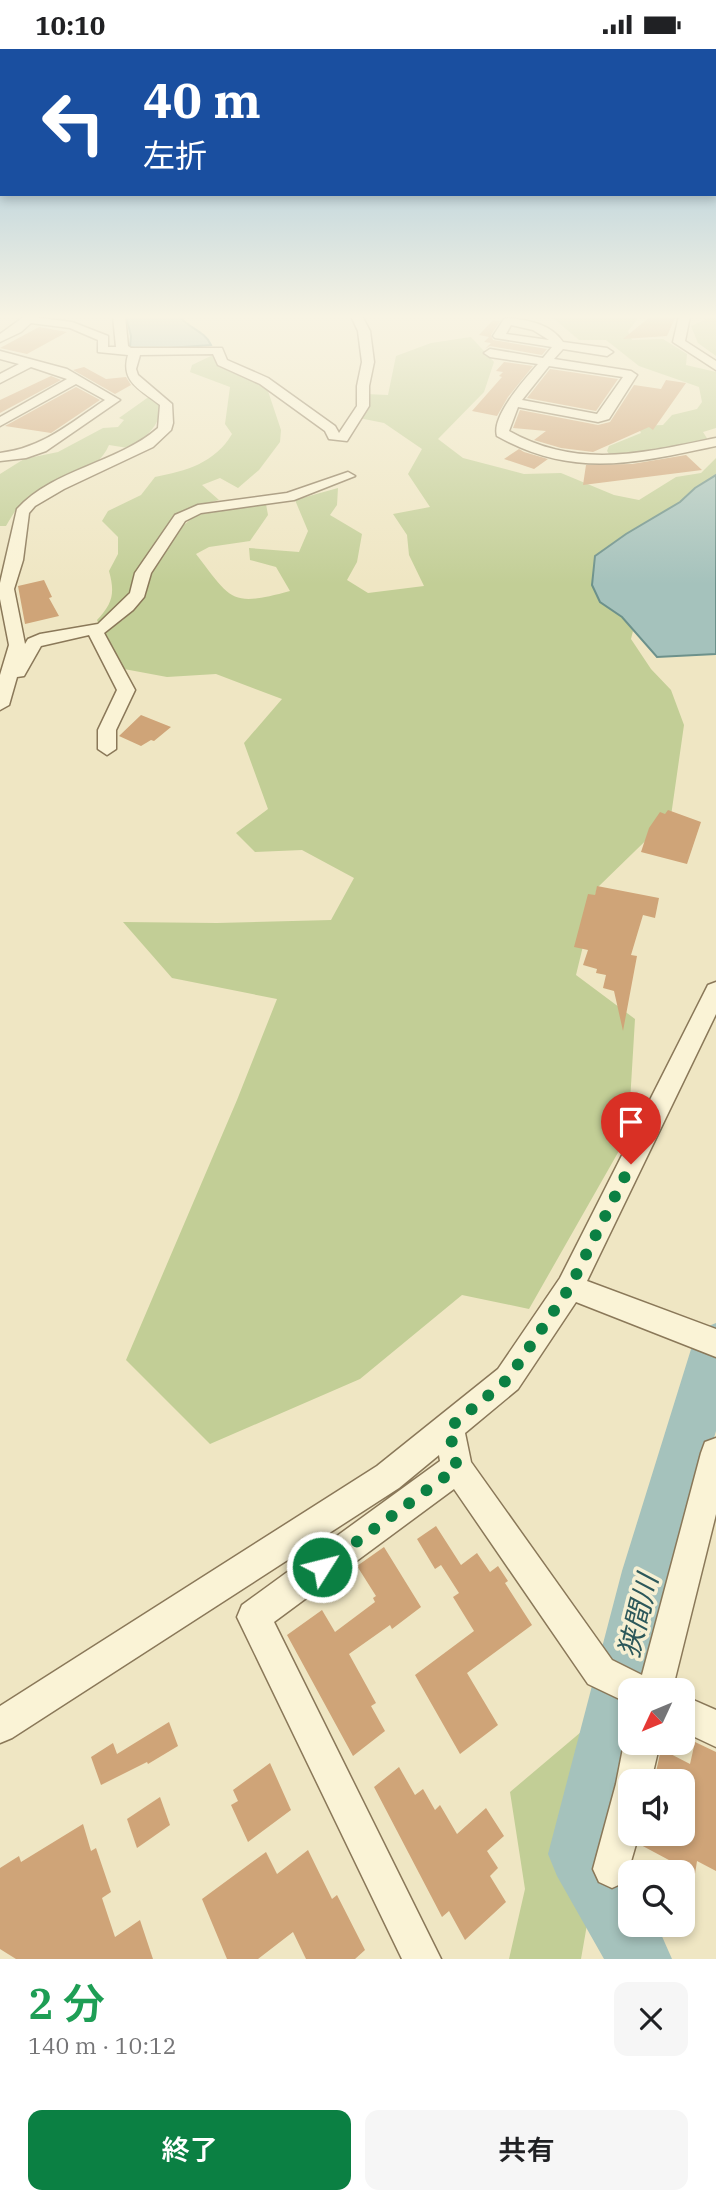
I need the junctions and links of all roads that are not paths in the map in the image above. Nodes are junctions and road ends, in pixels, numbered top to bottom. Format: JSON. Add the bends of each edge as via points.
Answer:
{"nodes":[{"id":1,"x":30,"y":405,"type":"edge"},
{"id":2,"x":106,"y":405,"type":"edge"},
{"id":3,"x":166,"y":405,"type":"edge"},
{"id":4,"x":297,"y":405,"type":"edge"},
{"id":5,"x":363,"y":405,"type":"edge"},
{"id":6,"x":514,"y":405,"type":"edge"},
{"id":7,"x":527,"y":405,"type":"edge"},
{"id":8,"x":611,"y":405,"type":"edge"},
{"id":9,"x":507,"y":415,"type":"junction"},
{"id":10,"x":0,"y":422,"type":"edge"},
{"id":11,"x":598,"y":431,"type":"dead end"},
{"id":12,"x":716,"y":442,"type":"edge"},
{"id":13,"x":0,"y":457,"type":"edge"},
{"id":14,"x":348,"y":476,"type":"dead end"},
{"id":15,"x":94,"y":630,"type":"junction"},
{"id":16,"x":10,"y":678,"type":"junction"},
{"id":17,"x":0,"y":705,"type":"edge"},
{"id":18,"x":107,"y":749,"type":"dead end"},
{"id":19,"x":716,"y":991,"type":"edge"},
{"id":20,"x":570,"y":1287,"type":"junction"},
{"id":21,"x":716,"y":1343,"type":"edge"},
{"id":22,"x":449,"y":1428,"type":"junction"},
{"id":23,"x":716,"y":1453,"type":"edge"},
{"id":24,"x":457,"y":1468,"type":"junction"},
{"id":25,"x":658,"y":1678,"type":"edge"},
{"id":26,"x":618,"y":1681,"type":"edge"},
{"id":27,"x":695,"y":1718,"type":"edge"},
{"id":28,"x":0,"y":1726,"type":"edge"},
{"id":29,"x":716,"y":1728,"type":"edge"},
{"id":30,"x":618,"y":1844,"type":"edge"},
{"id":31,"x":612,"y":1869,"type":"dead end"},
{"id":32,"x":422,"y":1959,"type":"edge"}],
"edges":[{"from":1,"to":10,"type":"street"},
{"from":2,"to":13,"type":"street","via":[[41,448]]},
{"from":3,"to":16,"type":"street","via":[[164,430],[148,444],[58,486],[22,512],[6,589],[17,634]]},
{"from":4,"to":5,"type":"street","via":[[342,438]]},
{"from":6,"to":9,"type":"street"},
{"from":7,"to":8,"type":"street","via":[[598,418]]},
{"from":9,"to":11,"type":"street"},
{"from":9,"to":12,"type":"street","via":[[502,433],[516,442],[557,457],[591,462]]},
{"from":14,"to":15,"type":"street","via":[[289,497],[198,509],[180,518],[142,573],[138,594],[103,628]]},
{"from":15,"to":16,"type":"street","via":[[34,643],[22,670]]},
{"from":15,"to":18,"type":"street","via":[[126,690],[107,730]]},
{"from":16,"to":17,"type":"street"},
{"from":19,"to":20,"type":"street"},
{"from":20,"to":21,"type":"street"},
{"from":20,"to":22,"type":"street","via":[[508,1379]]},
{"from":22,"to":24,"type":"street"},
{"from":22,"to":28,"type":"street","via":[[388,1477]]},
{"from":23,"to":25,"type":"street"},
{"from":24,"to":26,"type":"street","via":[[600,1672]]},
{"from":24,"to":32,"type":"street","via":[[254,1617]]},
{"from":27,"to":29,"type":"street"},
{"from":30,"to":31,"type":"street"}]}
